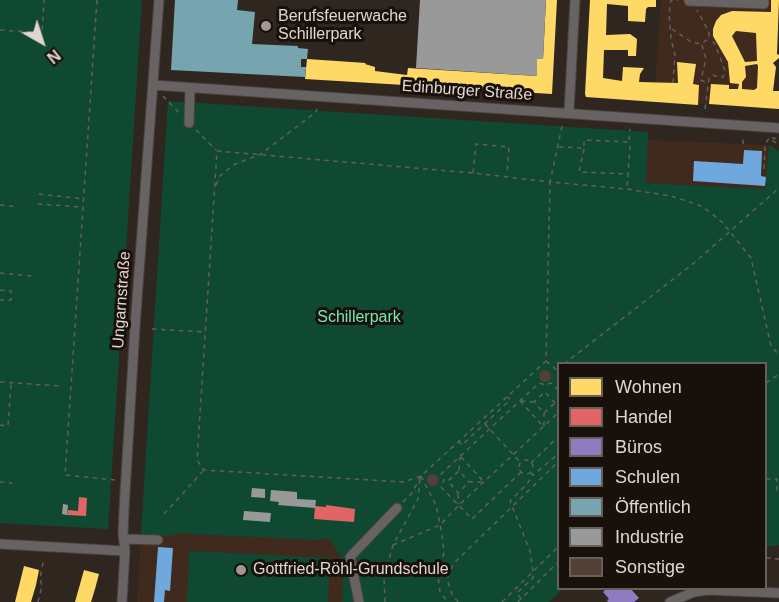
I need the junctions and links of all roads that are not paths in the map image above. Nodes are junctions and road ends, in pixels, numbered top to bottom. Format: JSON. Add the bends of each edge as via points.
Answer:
{"nodes":[{"id":1,"x":159,"y":0,"type":"edge"},
{"id":2,"x":575,"y":0,"type":"edge"},
{"id":3,"x":764,"y":0,"type":"edge"},
{"id":4,"x":689,"y":1,"type":"edge"},
{"id":5,"x":153,"y":85,"type":"junction"},
{"id":6,"x":190,"y":88,"type":"junction"},
{"id":7,"x":568,"y":112,"type":"junction"},
{"id":8,"x":189,"y":123,"type":"dead end"},
{"id":9,"x":779,"y":128,"type":"edge"},
{"id":10,"x":397,"y":508,"type":"road end"},
{"id":11,"x":124,"y":539,"type":"junction"},
{"id":12,"x":158,"y":540,"type":"dead end"},
{"id":13,"x":0,"y":544,"type":"edge"},
{"id":14,"x":125,"y":552,"type":"junction"},
{"id":15,"x":779,"y":593,"type":"edge"},
{"id":16,"x":122,"y":602,"type":"edge"},
{"id":17,"x":359,"y":602,"type":"edge"},
{"id":18,"x":670,"y":602,"type":"edge"}],
"edges":[{"from":1,"to":5,"type":"street","name":"Ungarnstraße"},
{"from":2,"to":7,"type":"street"},
{"from":3,"to":4,"type":"street","via":[[764,4]]},
{"from":5,"to":6,"type":"street","name":"Edinburger Straße"},
{"from":5,"to":11,"type":"street","name":"Ungarnstraße"},
{"from":6,"to":7,"type":"street","name":"Edinburger Straße"},
{"from":6,"to":8,"type":"street"},
{"from":7,"to":9,"type":"street","name":"Edinburger Straße"},
{"from":10,"to":17,"type":"street","via":[[350,557]]},
{"from":11,"to":12,"type":"street"},
{"from":11,"to":14,"type":"street","name":"Ungarnstraße"},
{"from":13,"to":14,"type":"street"},
{"from":14,"to":16,"type":"street","name":"Ungarnstraße"},
{"from":15,"to":18,"type":"street","via":[[708,590]]}]}
